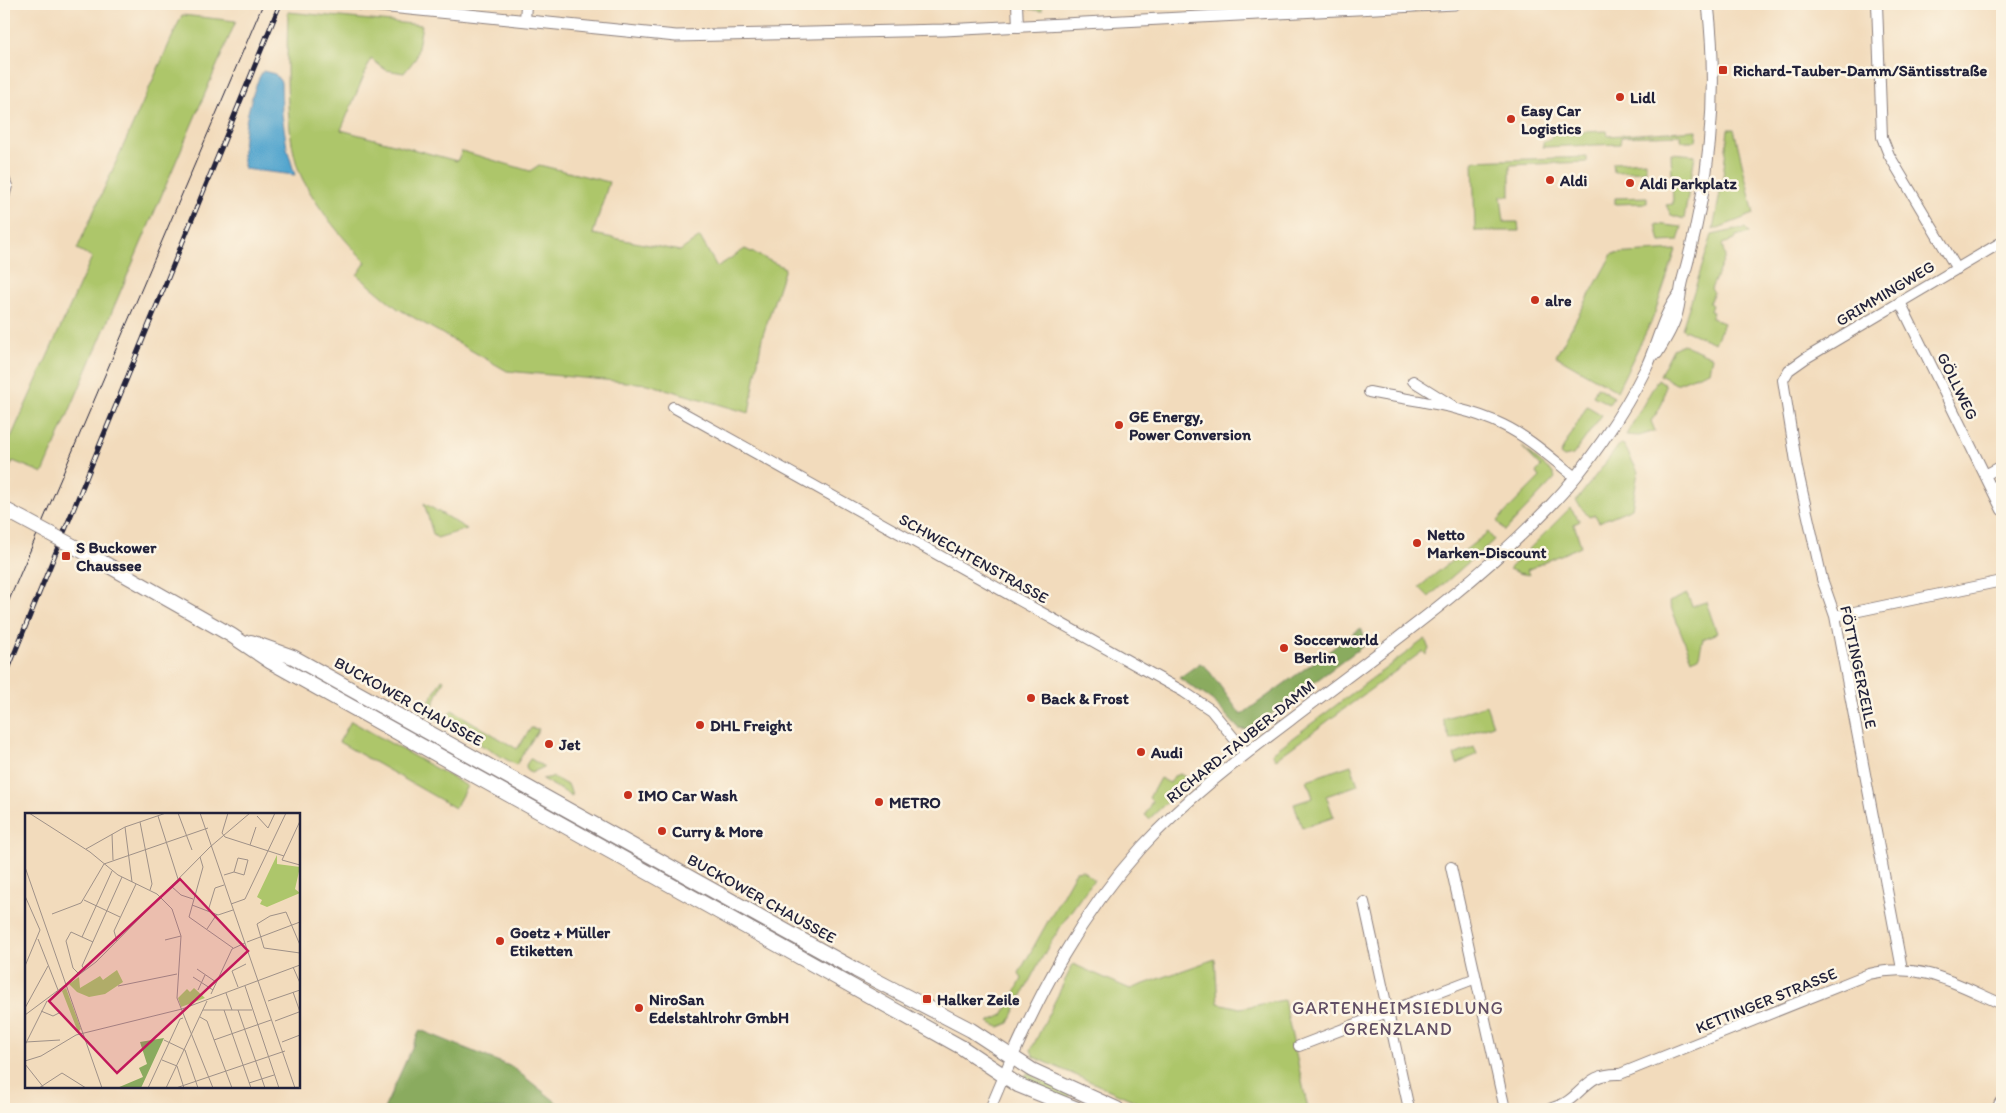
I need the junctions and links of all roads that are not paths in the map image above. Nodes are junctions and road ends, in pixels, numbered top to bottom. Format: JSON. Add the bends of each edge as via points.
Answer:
{"nodes":[{"id":1,"x":360,"y":4,"type":"edge"},
{"id":2,"x":526,"y":4,"type":"edge"},
{"id":3,"x":1016,"y":4,"type":"edge"},
{"id":4,"x":1455,"y":4,"type":"edge"},
{"id":5,"x":1708,"y":4,"type":"edge"},
{"id":6,"x":1877,"y":4,"type":"edge"},
{"id":7,"x":453,"y":9,"type":"edge"},
{"id":8,"x":525,"y":21,"type":"junction"},
{"id":9,"x":1018,"y":26,"type":"junction"},
{"id":10,"x":4,"y":178,"type":"edge"},
{"id":11,"x":4,"y":197,"type":"edge"},
{"id":12,"x":2002,"y":242,"type":"edge"},
{"id":13,"x":1957,"y":269,"type":"junction"},
{"id":14,"x":1900,"y":302,"type":"junction"},
{"id":15,"x":1786,"y":374,"type":"joint"},
{"id":16,"x":1413,"y":381,"type":"dead end"},
{"id":17,"x":1369,"y":392,"type":"dead end"},
{"id":18,"x":673,"y":407,"type":"dead end"},
{"id":19,"x":1460,"y":410,"type":"junction"},
{"id":20,"x":2002,"y":466,"type":"edge"},
{"id":21,"x":1985,"y":475,"type":"junction"},
{"id":22,"x":1575,"y":477,"type":"junction"},
{"id":23,"x":4,"y":509,"type":"edge"},
{"id":24,"x":2002,"y":510,"type":"edge"},
{"id":25,"x":2002,"y":581,"type":"edge"},
{"id":26,"x":1835,"y":616,"type":"junction"},
{"id":27,"x":231,"y":635,"type":"junction"},
{"id":28,"x":1246,"y":753,"type":"junction"},
{"id":29,"x":1451,"y":867,"type":"dead end"},
{"id":30,"x":1364,"y":902,"type":"dead end"},
{"id":31,"x":1902,"y":969,"type":"junction"},
{"id":32,"x":1476,"y":978,"type":"junction"},
{"id":33,"x":2002,"y":1004,"type":"edge"},
{"id":34,"x":1388,"y":1011,"type":"junction"},
{"id":35,"x":1299,"y":1046,"type":"dead end"},
{"id":36,"x":1013,"y":1056,"type":"junction"},
{"id":37,"x":1004,"y":1076,"type":"junction"},
{"id":38,"x":2002,"y":1104,"type":"edge"},
{"id":39,"x":990,"y":1109,"type":"edge"},
{"id":40,"x":1077,"y":1109,"type":"edge"},
{"id":41,"x":1117,"y":1109,"type":"edge"},
{"id":42,"x":1409,"y":1109,"type":"edge"},
{"id":43,"x":1505,"y":1109,"type":"edge"},
{"id":44,"x":1550,"y":1109,"type":"edge"},
{"id":45,"x":2000,"y":1109,"type":"edge"}],
"edges":[{"from":1,"to":7,"type":"street"},
{"from":2,"to":8,"type":"street"},
{"from":3,"to":9,"type":"street"},
{"from":4,"to":9,"type":"street"},
{"from":5,"to":22,"type":"street","name":"RICHARD-TAUBER-DAMM","via":[[1713,71],[1709,152],[1696,233],[1678,296],[1678,308],[1656,355],[1619,416]]},
{"from":6,"to":13,"type":"street","via":[[1882,137],[1889,155]]},
{"from":7,"to":8,"type":"street"},
{"from":8,"to":9,"type":"street","via":[[676,36]]},
{"from":10,"to":11,"type":"street","via":[[7,186]]},
{"from":12,"to":13,"type":"street","name":"GRIMMINGWEG"},
{"from":13,"to":14,"type":"street","name":"GRIMMINGWEG"},
{"from":14,"to":15,"type":"street","name":"GRIMMINGWEG","via":[[1806,358]]},
{"from":14,"to":21,"type":"street","name":"GÖLLWEG"},
{"from":15,"to":26,"type":"street","name":"FÖTTINGERZEILE","via":[[1783,380],[1797,468],[1822,579]]},
{"from":16,"to":19,"type":"street"},
{"from":17,"to":19,"type":"street"},
{"from":18,"to":28,"type":"street","name":"SCHWECHTENSTRASSE","via":[[1184,692],[1211,710]]},
{"from":19,"to":22,"type":"street","via":[[1505,426]]},
{"from":20,"to":21,"type":"street"},
{"from":21,"to":24,"type":"street","name":"GÖLLWEG"},
{"from":22,"to":28,"type":"street","name":"RICHARD-TAUBER-DAMM","via":[[1529,528],[1458,591]]},
{"from":23,"to":27,"type":"main road","name":"BUCKOWER CHAUSSEE","bridge":true},
{"from":25,"to":26,"type":"street"},
{"from":26,"to":31,"type":"street","name":"FÖTTINGERZEILE"},
{"from":27,"to":36,"type":"main road","name":"BUCKOWER CHAUSSEE","via":[[293,657]]},
{"from":27,"to":37,"type":"main road","name":"BUCKOWER CHAUSSEE","via":[[271,662],[954,1043]]},
{"from":28,"to":36,"type":"street","name":"RICHARD-TAUBER-DAMM","via":[[1165,824],[1101,898],[1063,953]]},
{"from":29,"to":32,"type":"street"},
{"from":30,"to":34,"type":"street"},
{"from":31,"to":33,"type":"street","name":"KETTINGER STRASSE","via":[[1939,977]]},
{"from":31,"to":44,"type":"street","name":"KETTINGER STRASSE","via":[[1869,974],[1620,1074],[1608,1074],[1587,1082],[1565,1103]]},
{"from":32,"to":34,"type":"street"},
{"from":32,"to":43,"type":"street"},
{"from":34,"to":35,"type":"street"},
{"from":34,"to":42,"type":"street"},
{"from":36,"to":37,"type":"street","name":"RICHARD-TAUBER-DAMM"},
{"from":36,"to":41,"type":"main road","name":"BUCKOWER CHAUSSEE","via":[[1032,1070]]},
{"from":37,"to":39,"type":"street"},
{"from":37,"to":40,"type":"main road","name":"BUCKOWER CHAUSSEE"},
{"from":38,"to":45,"type":"main road"}]}
